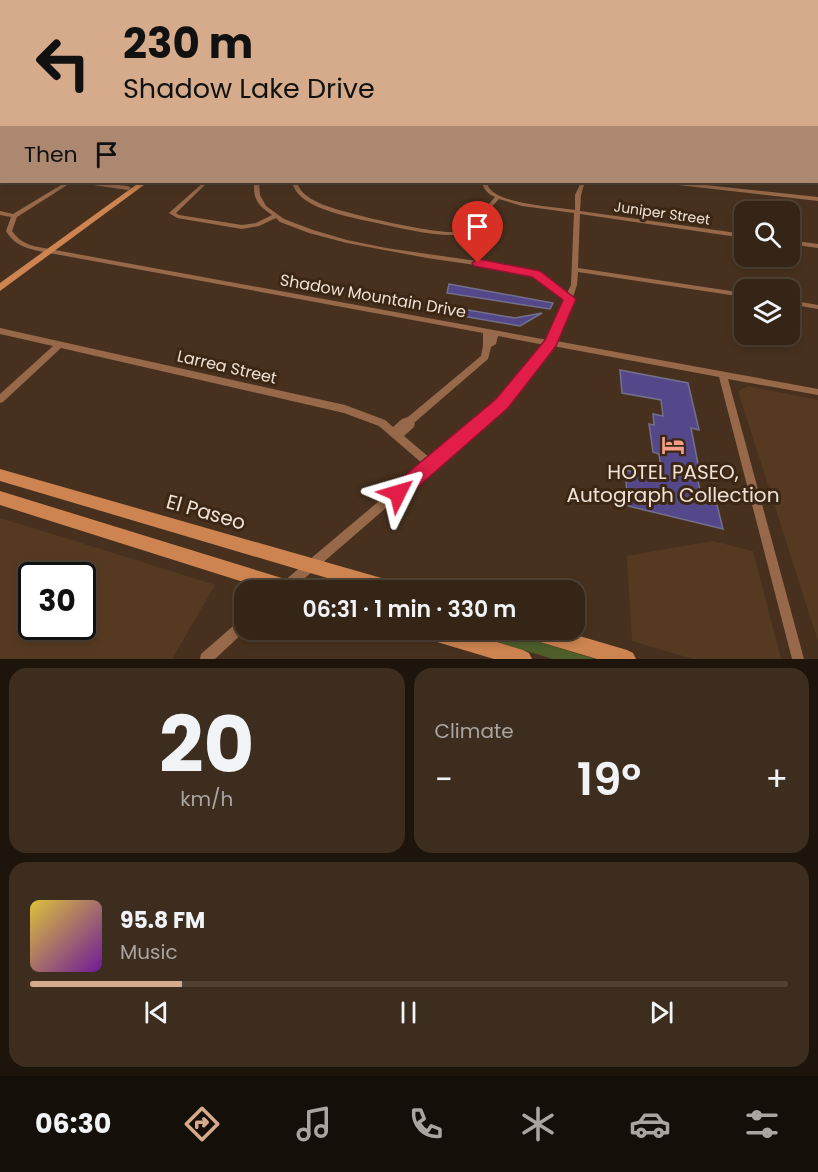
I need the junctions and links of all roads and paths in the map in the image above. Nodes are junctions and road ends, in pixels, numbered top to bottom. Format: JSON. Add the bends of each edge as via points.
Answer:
{"nodes":[{"id":1,"x":67,"y":183,"type":"edge"},
{"id":2,"x":93,"y":183,"type":"edge"},
{"id":3,"x":136,"y":183,"type":"edge"},
{"id":4,"x":143,"y":183,"type":"edge"},
{"id":5,"x":205,"y":183,"type":"edge"},
{"id":6,"x":258,"y":183,"type":"edge"},
{"id":7,"x":295,"y":183,"type":"edge"},
{"id":8,"x":484,"y":183,"type":"edge"},
{"id":9,"x":583,"y":183,"type":"edge"},
{"id":10,"x":678,"y":183,"type":"edge"},
{"id":11,"x":128,"y":188,"type":"junction"},
{"id":12,"x":498,"y":197,"type":"junction"},
{"id":13,"x":818,"y":199,"type":"edge"},
{"id":14,"x":0,"y":213,"type":"edge"},
{"id":15,"x":576,"y":213,"type":"junction"},
{"id":16,"x":14,"y":216,"type":"junction"},
{"id":17,"x":275,"y":216,"type":"junction"},
{"id":18,"x":734,"y":235,"type":"edge"},
{"id":19,"x":800,"y":244,"type":"edge"},
{"id":20,"x":818,"y":246,"type":"edge"},
{"id":21,"x":47,"y":251,"type":"junction"},
{"id":22,"x":574,"y":269,"type":"junction"},
{"id":23,"x":0,"y":282,"type":"edge"},
{"id":24,"x":0,"y":288,"type":"edge"},
{"id":25,"x":734,"y":293,"type":"edge"},
{"id":26,"x":570,"y":299,"type":"junction"},
{"id":27,"x":800,"y":304,"type":"edge"},
{"id":28,"x":818,"y":307,"type":"edge"},
{"id":29,"x":0,"y":331,"type":"edge"},
{"id":30,"x":491,"y":332,"type":"junction"},
{"id":31,"x":551,"y":343,"type":"junction"},
{"id":32,"x":60,"y":344,"type":"junction"},
{"id":33,"x":723,"y":375,"type":"junction"},
{"id":34,"x":818,"y":392,"type":"edge"},
{"id":35,"x":0,"y":399,"type":"edge"},
{"id":36,"x":395,"y":434,"type":"junction"},
{"id":37,"x":431,"y":465,"type":"junction"},
{"id":38,"x":0,"y":475,"type":"edge"},
{"id":39,"x":0,"y":498,"type":"edge"},
{"id":40,"x":310,"y":566,"type":"junction"},
{"id":41,"x":257,"y":580,"type":"edge"},
{"id":42,"x":297,"y":580,"type":"edge"},
{"id":43,"x":364,"y":580,"type":"edge"},
{"id":44,"x":234,"y":633,"type":"edge"},
{"id":45,"x":460,"y":640,"type":"edge"},
{"id":46,"x":563,"y":640,"type":"edge"},
{"id":47,"x":206,"y":659,"type":"edge"},
{"id":48,"x":523,"y":659,"type":"edge"},
{"id":49,"x":627,"y":659,"type":"edge"},
{"id":50,"x":798,"y":659,"type":"edge"}],
"edges":[{"from":1,"to":16,"type":"street"},
{"from":2,"to":11,"type":"street"},
{"from":3,"to":11,"type":"street"},
{"from":4,"to":21,"type":"street"},
{"from":5,"to":17,"type":"street","via":[[172,213],[242,227]]},
{"from":6,"to":17,"type":"street","via":[[258,199]]},
{"from":7,"to":12,"type":"street","via":[[301,194],[321,207],[373,221],[451,234],[471,229]]},
{"from":8,"to":12,"type":"street"},
{"from":9,"to":15,"type":"street"},
{"from":10,"to":13,"type":"street"},
{"from":11,"to":21,"type":"street"},
{"from":12,"to":15,"type":"street","name":"Juniper Street"},
{"from":14,"to":16,"type":"street"},
{"from":15,"to":18,"type":"street","name":"Juniper Street"},
{"from":15,"to":22,"type":"street"},
{"from":16,"to":21,"type":"street","name":"Shadow Mountain Drive","via":[[9,231],[14,240]]},
{"from":17,"to":26,"type":"street","via":[[336,239],[536,273]]},
{"from":19,"to":20,"type":"street"},
{"from":21,"to":23,"type":"street"},
{"from":21,"to":24,"type":"street"},
{"from":21,"to":30,"type":"street","name":"Shadow Mountain Drive"},
{"from":22,"to":25,"type":"street"},
{"from":22,"to":26,"type":"street"},
{"from":26,"to":31,"type":"street"},
{"from":27,"to":28,"type":"street"},
{"from":29,"to":32,"type":"street","name":"Larrea Street"},
{"from":30,"to":31,"type":"street","name":"Shadow Mountain Drive"},
{"from":30,"to":36,"type":"street","via":[[493,342],[487,346],[485,357]]},
{"from":31,"to":33,"type":"street","name":"Shadow Mountain Drive"},
{"from":31,"to":37,"type":"street","via":[[502,404]]},
{"from":32,"to":35,"type":"street"},
{"from":32,"to":36,"type":"street","name":"Larrea Street","via":[[345,409],[382,423]]},
{"from":33,"to":34,"type":"street","name":"Shadow Mountain Drive"},
{"from":33,"to":50,"type":"street"},
{"from":36,"to":37,"type":"street","name":"Larrea Street"},
{"from":37,"to":40,"type":"street"},
{"from":38,"to":40,"type":"street","name":"El Paseo"},
{"from":39,"to":41,"type":"street"},
{"from":40,"to":42,"type":"street"},
{"from":40,"to":43,"type":"street","name":"El Paseo"},
{"from":44,"to":47,"type":"street"},
{"from":45,"to":48,"type":"street"},
{"from":46,"to":49,"type":"street"}]}
